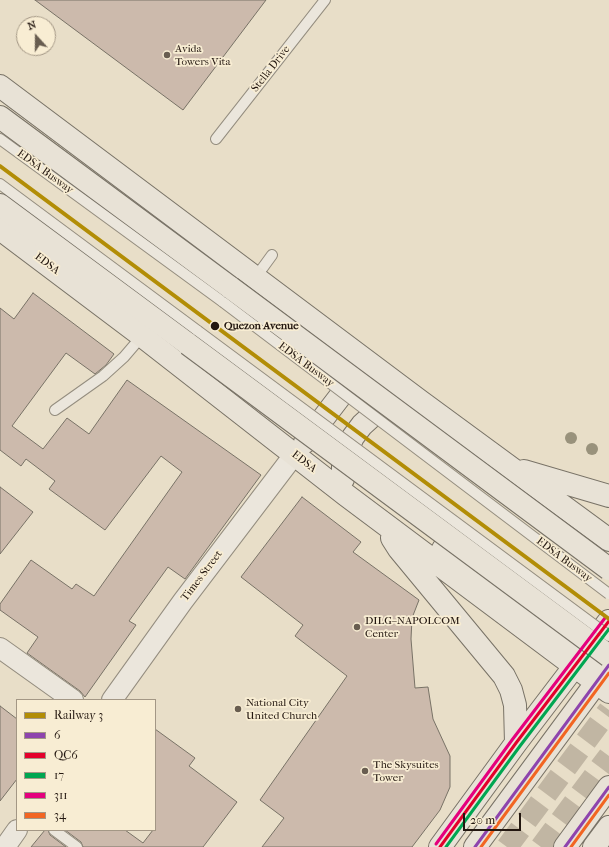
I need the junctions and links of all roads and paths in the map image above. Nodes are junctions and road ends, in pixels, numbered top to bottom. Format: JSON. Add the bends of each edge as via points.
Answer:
{"nodes":[{"id":1,"x":326,"y":0,"type":"edge"},
{"id":2,"x":0,"y":86,"type":"edge"},
{"id":3,"x":0,"y":117,"type":"edge"},
{"id":4,"x":0,"y":139,"type":"edge"},
{"id":5,"x":216,"y":139,"type":"dead end"},
{"id":6,"x":0,"y":184,"type":"edge"},
{"id":7,"x":0,"y":205,"type":"edge"},
{"id":8,"x":0,"y":230,"type":"edge"},
{"id":9,"x":272,"y":255,"type":"dead end"},
{"id":10,"x":256,"y":277,"type":"junction"},
{"id":11,"x":227,"y":295,"type":"junction"},
{"id":12,"x":142,"y":336,"type":"junction"},
{"id":13,"x":193,"y":337,"type":"junction"},
{"id":14,"x":353,"y":351,"type":"junction"},
{"id":15,"x":420,"y":401,"type":"junction"},
{"id":16,"x":55,"y":410,"type":"dead end"},
{"id":17,"x":294,"y":455,"type":"junction"},
{"id":18,"x":509,"y":467,"type":"junction"},
{"id":19,"x":346,"y":495,"type":"junction"},
{"id":20,"x":609,"y":496,"type":"edge"},
{"id":21,"x":385,"y":524,"type":"junction"},
{"id":22,"x":609,"y":540,"type":"edge"},
{"id":23,"x":609,"y":569,"type":"edge"},
{"id":24,"x":609,"y":594,"type":"edge"},
{"id":25,"x":609,"y":621,"type":"edge"},
{"id":26,"x":609,"y":636,"type":"edge"},
{"id":27,"x":0,"y":648,"type":"edge"},
{"id":28,"x":580,"y":659,"type":"junction"},
{"id":29,"x":607,"y":673,"type":"edge"},
{"id":30,"x":72,"y":699,"type":"edge"},
{"id":31,"x":113,"y":699,"type":"edge"},
{"id":32,"x":516,"y":743,"type":"junction"},
{"id":33,"x":609,"y":787,"type":"edge"},
{"id":34,"x":609,"y":827,"type":"edge"},
{"id":35,"x":16,"y":831,"type":"edge"},
{"id":36,"x":55,"y":831,"type":"edge"},
{"id":37,"x":5,"y":847,"type":"edge"},
{"id":38,"x":77,"y":847,"type":"edge"},
{"id":39,"x":440,"y":847,"type":"edge"},
{"id":40,"x":475,"y":847,"type":"edge"},
{"id":41,"x":565,"y":847,"type":"edge"},
{"id":42,"x":594,"y":847,"type":"edge"}],
"edges":[{"from":1,"to":5,"type":"lane","name":"Stella Drive"},
{"from":2,"to":10,"type":"main road"},
{"from":3,"to":11,"type":"main road"},
{"from":4,"to":11,"type":"lane","name":"EDSA Busway"},
{"from":6,"to":13,"type":"lane"},
{"from":7,"to":13,"type":"main road","name":"EDSA"},
{"from":8,"to":12,"type":"main road","name":"EDSA"},
{"from":9,"to":10,"type":"lane"},
{"from":10,"to":14,"type":"main road"},
{"from":11,"to":23,"type":"main road","bridge":true},
{"from":11,"to":24,"type":"lane","name":"EDSA Busway","bridge":true},
{"from":12,"to":16,"type":"lane","via":[[104,376]]},
{"from":12,"to":17,"type":"main road","name":"EDSA"},
{"from":13,"to":26,"type":"lane","bridge":true},
{"from":13,"to":29,"type":"main road","name":"EDSA","bridge":true},
{"from":14,"to":15,"type":"main road"},
{"from":14,"to":17,"type":"main road","via":[[353,376],[348,386]]},
{"from":15,"to":18,"type":"main road"},
{"from":15,"to":19,"type":"main road","via":[[387,407],[362,425],[353,437],[343,465]]},
{"from":17,"to":19,"type":"main road","name":"EDSA"},
{"from":17,"to":31,"type":"street","name":"Times Street","via":[[183,601]]},
{"from":18,"to":20,"type":"main road"},
{"from":18,"to":22,"type":"main road"},
{"from":19,"to":21,"type":"main road","name":"EDSA"},
{"from":21,"to":28,"type":"main road","name":"EDSA"},
{"from":21,"to":32,"type":"main road","via":[[399,549],[504,676],[515,705]]},
{"from":25,"to":28,"type":"main road"},
{"from":27,"to":30,"type":"street"},
{"from":28,"to":29,"type":"main road","name":"EDSA"},
{"from":28,"to":32,"type":"main road"},
{"from":29,"to":40,"type":"main road"},
{"from":32,"to":39,"type":"main road"},
{"from":33,"to":41,"type":"main road"},
{"from":34,"to":42,"type":"main road"},
{"from":35,"to":37,"type":"street"},
{"from":36,"to":38,"type":"lane"}]}
